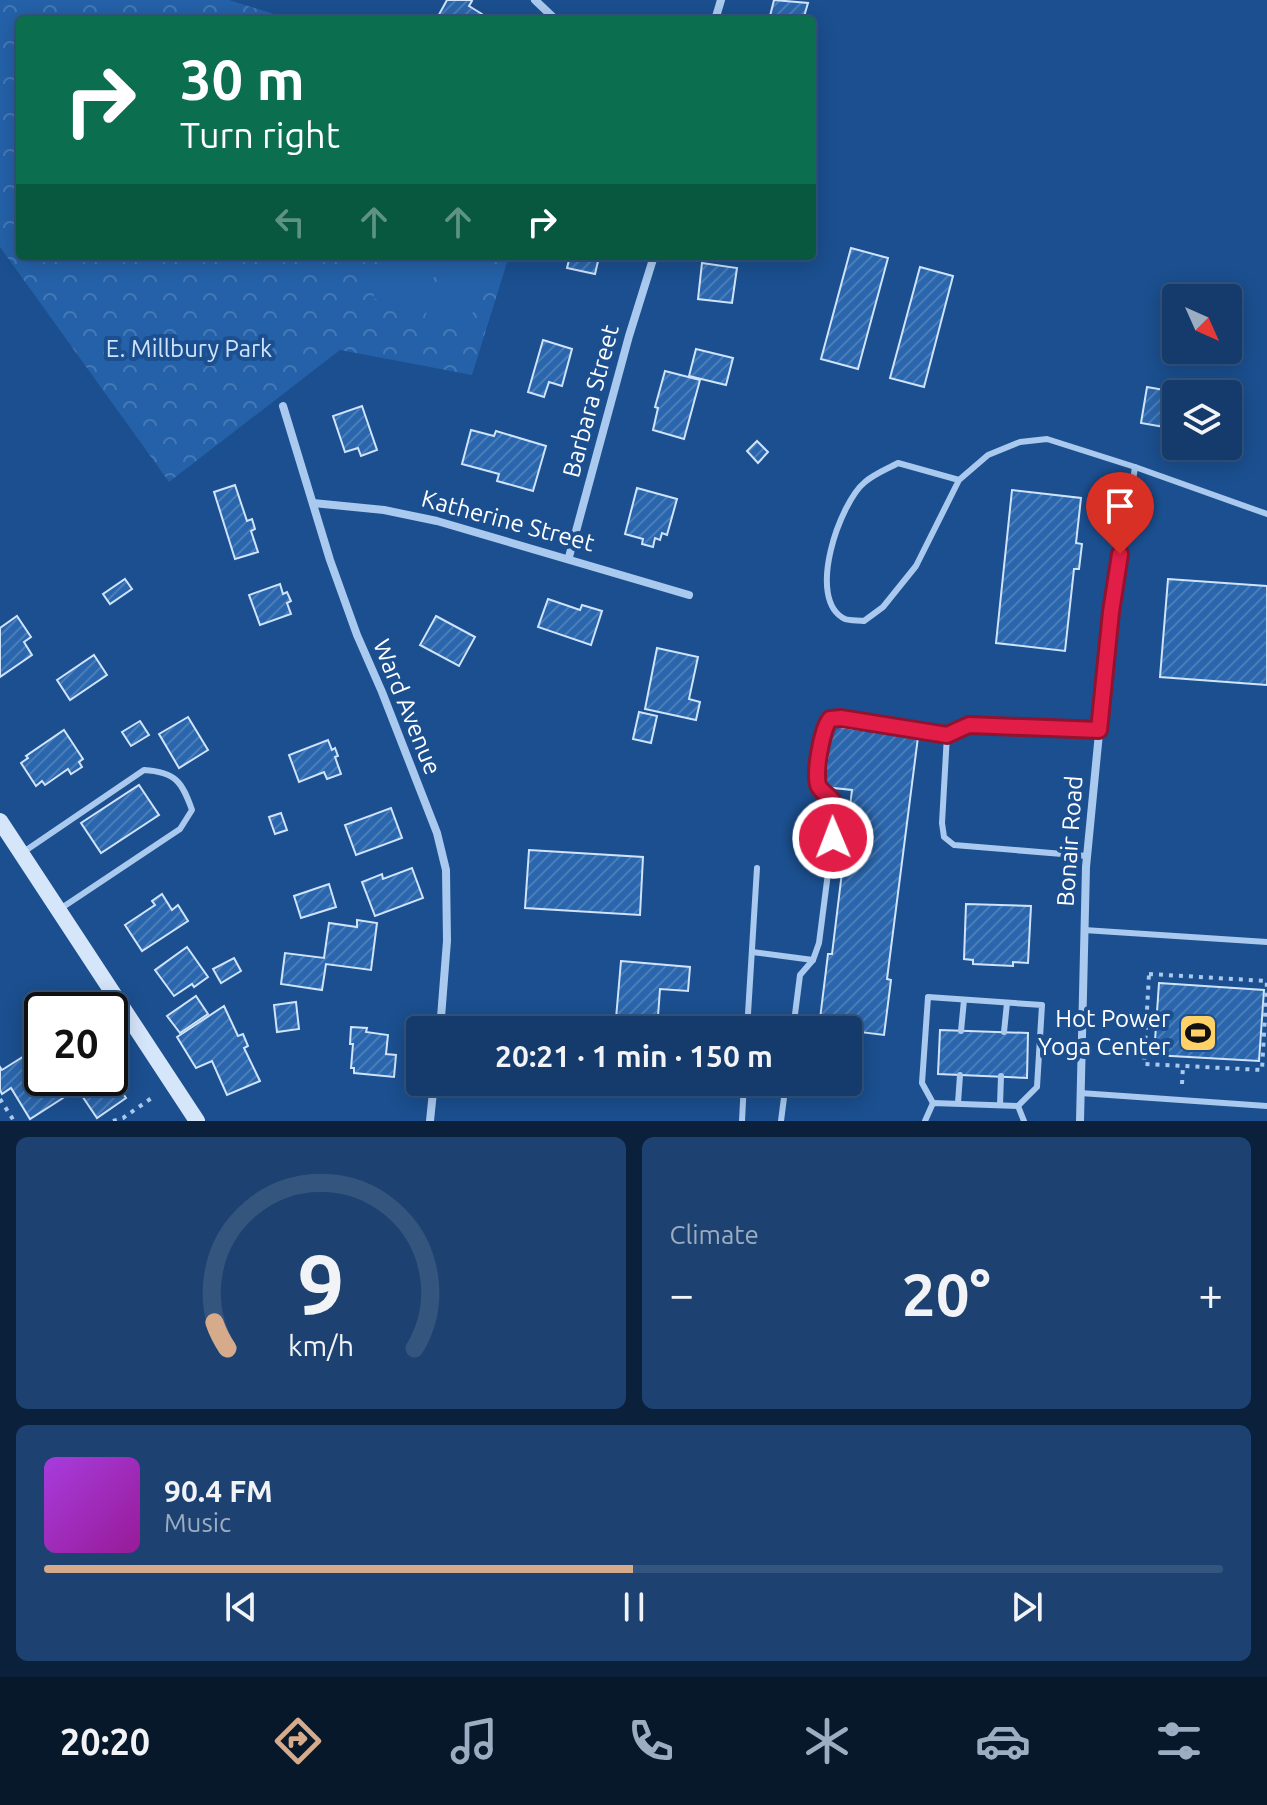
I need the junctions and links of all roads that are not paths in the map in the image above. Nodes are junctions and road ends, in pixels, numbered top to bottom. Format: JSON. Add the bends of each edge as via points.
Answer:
{"nodes":[{"id":1,"x":535,"y":0,"type":"edge"},
{"id":2,"x":552,"y":16,"type":"edge"},
{"id":3,"x":653,"y":260,"type":"edge"},
{"id":4,"x":283,"y":406,"type":"dead end"},
{"id":5,"x":1135,"y":467,"type":"junction"},
{"id":6,"x":959,"y":480,"type":"junction"},
{"id":7,"x":313,"y":503,"type":"junction"},
{"id":8,"x":1267,"y":514,"type":"edge"},
{"id":9,"x":569,"y":557,"type":"junction"},
{"id":10,"x":689,"y":595,"type":"dead end"},
{"id":11,"x":1107,"y":651,"type":"joint"},
{"id":12,"x":1099,"y":730,"type":"junction"},
{"id":13,"x":947,"y":735,"type":"junction"},
{"id":14,"x":0,"y":821,"type":"edge"},
{"id":15,"x":22,"y":853,"type":"junction"},
{"id":16,"x":1087,"y":856,"type":"junction"},
{"id":17,"x":757,"y":868,"type":"dead end"},
{"id":18,"x":60,"y":910,"type":"junction"},
{"id":19,"x":1084,"y":930,"type":"junction"},
{"id":20,"x":1267,"y":942,"type":"edge"},
{"id":21,"x":752,"y":952,"type":"junction"},
{"id":22,"x":813,"y":960,"type":"junction"},
{"id":23,"x":964,"y":1000,"type":"junction"},
{"id":24,"x":1007,"y":1003,"type":"junction"},
{"id":25,"x":441,"y":1016,"type":"edge"},
{"id":26,"x":748,"y":1016,"type":"edge"},
{"id":27,"x":795,"y":1016,"type":"edge"},
{"id":28,"x":961,"y":1031,"type":"dead end"},
{"id":29,"x":1004,"y":1032,"type":"dead end"},
{"id":30,"x":960,"y":1075,"type":"dead end"},
{"id":31,"x":1001,"y":1076,"type":"dead end"},
{"id":32,"x":1080,"y":1093,"type":"junction"},
{"id":33,"x":433,"y":1096,"type":"edge"},
{"id":34,"x":743,"y":1096,"type":"edge"},
{"id":35,"x":784,"y":1096,"type":"edge"},
{"id":36,"x":933,"y":1103,"type":"junction"},
{"id":37,"x":958,"y":1103,"type":"junction"},
{"id":38,"x":1000,"y":1105,"type":"junction"},
{"id":39,"x":1018,"y":1106,"type":"junction"},
{"id":40,"x":1267,"y":1106,"type":"edge"},
{"id":41,"x":197,"y":1121,"type":"edge"},
{"id":42,"x":430,"y":1121,"type":"edge"},
{"id":43,"x":742,"y":1121,"type":"edge"},
{"id":44,"x":781,"y":1121,"type":"edge"},
{"id":45,"x":925,"y":1121,"type":"edge"},
{"id":46,"x":1024,"y":1121,"type":"edge"},
{"id":47,"x":1080,"y":1121,"type":"edge"}],
"edges":[{"from":1,"to":2,"type":"street"},
{"from":3,"to":9,"type":"street","name":"Barbara Street"},
{"from":4,"to":7,"type":"street","name":"Ward Avenue"},
{"from":5,"to":6,"type":"lane","via":[[1057,441],[1035,439],[988,455]]},
{"from":5,"to":8,"type":"lane"},
{"from":5,"to":11,"type":"lane","name":"Bonair Road"},
{"from":6,"to":6,"type":"lane","via":[[900,587],[864,621],[845,619],[833,607],[827,572],[844,511],[863,482],[898,463]]},
{"from":7,"to":9,"type":"street","name":"Katherine Street","via":[[437,521]]},
{"from":7,"to":25,"type":"street","name":"Ward Avenue","via":[[357,635],[437,833],[446,870]]},
{"from":9,"to":10,"type":"street","name":"Katherine Street"},
{"from":11,"to":12,"type":"street","name":"Bonair Road"},
{"from":12,"to":13,"type":"lane","via":[[969,725]]},
{"from":12,"to":16,"type":"street","name":"Bonair Road"},
{"from":13,"to":16,"type":"lane","via":[[944,837],[954,845]]},
{"from":13,"to":22,"type":"lane","via":[[841,718],[825,725],[817,781],[836,811]]},
{"from":14,"to":15,"type":"street"},
{"from":15,"to":18,"type":"street"},
{"from":15,"to":18,"type":"lane","via":[[144,770],[160,771],[182,784],[192,810],[180,829]]},
{"from":16,"to":19,"type":"street","name":"Bonair Road"},
{"from":17,"to":21,"type":"lane"},
{"from":18,"to":41,"type":"street"},
{"from":19,"to":20,"type":"lane"},
{"from":19,"to":32,"type":"street","name":"Bonair Road"},
{"from":21,"to":22,"type":"lane"},
{"from":21,"to":26,"type":"lane"},
{"from":22,"to":27,"type":"lane","via":[[800,975]]},
{"from":23,"to":24,"type":"lane"},
{"from":23,"to":28,"type":"lane"},
{"from":23,"to":36,"type":"lane","via":[[928,997],[922,1083]]},
{"from":24,"to":29,"type":"lane"},
{"from":24,"to":39,"type":"lane","via":[[1042,1005],[1037,1087]]},
{"from":30,"to":37,"type":"lane"},
{"from":31,"to":38,"type":"lane"},
{"from":32,"to":40,"type":"lane"},
{"from":32,"to":47,"type":"street","name":"Bonair Road"},
{"from":33,"to":42,"type":"street"},
{"from":34,"to":43,"type":"lane"},
{"from":35,"to":44,"type":"lane"},
{"from":36,"to":37,"type":"lane"},
{"from":36,"to":45,"type":"lane"},
{"from":37,"to":38,"type":"lane"},
{"from":38,"to":39,"type":"lane"},
{"from":39,"to":46,"type":"lane"}]}
